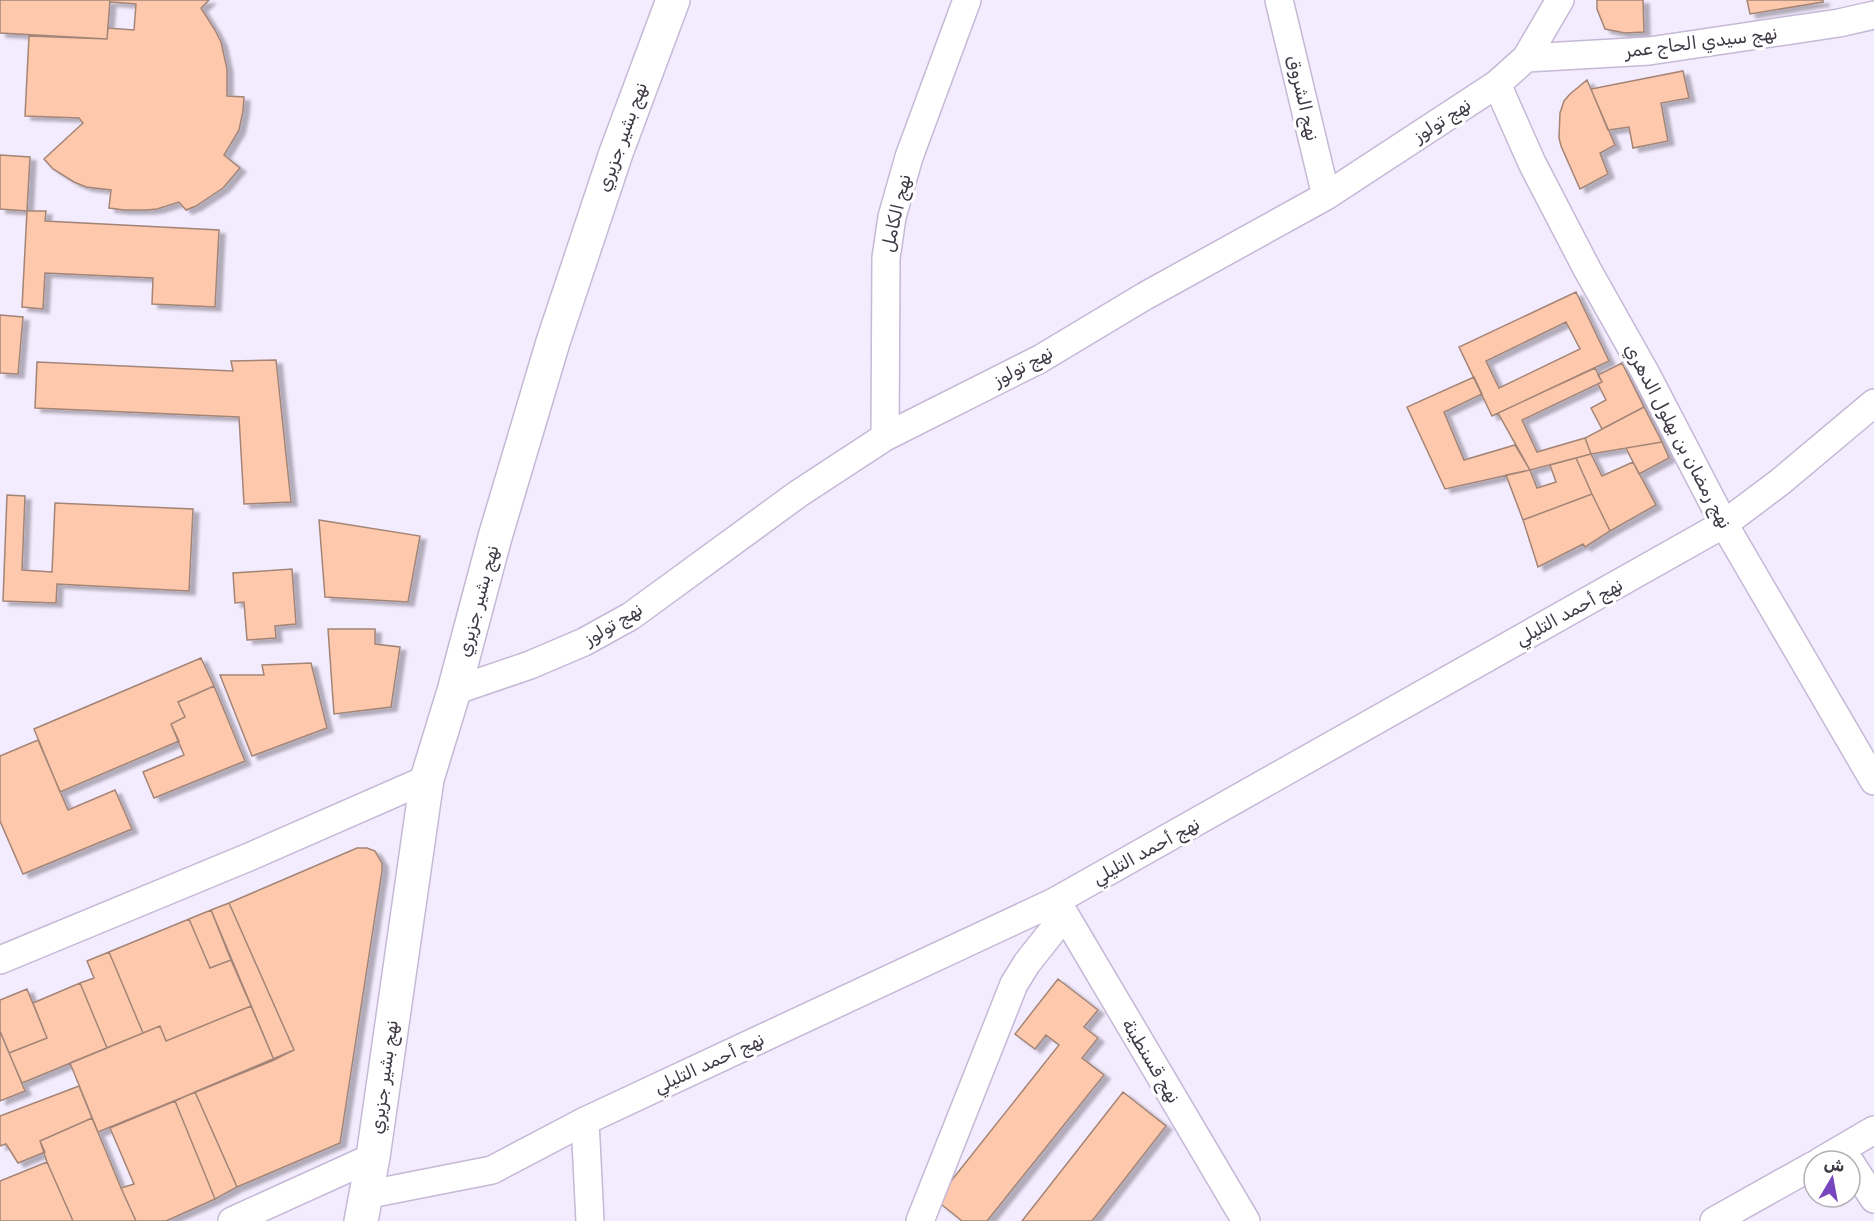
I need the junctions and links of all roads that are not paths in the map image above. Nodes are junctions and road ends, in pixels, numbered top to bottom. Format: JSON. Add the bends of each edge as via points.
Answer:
{"nodes":[{"id":1,"x":673,"y":0,"type":"edge"},
{"id":2,"x":967,"y":0,"type":"edge"},
{"id":3,"x":1279,"y":0,"type":"edge"},
{"id":4,"x":1560,"y":0,"type":"edge"},
{"id":5,"x":1874,"y":15,"type":"edge"},
{"id":6,"x":1526,"y":58,"type":"junction"},
{"id":7,"x":1497,"y":84,"type":"junction"},
{"id":8,"x":1326,"y":196,"type":"junction"},
{"id":9,"x":1874,"y":403,"type":"edge"},
{"id":10,"x":885,"y":437,"type":"junction"},
{"id":11,"x":1724,"y":524,"type":"junction"},
{"id":12,"x":454,"y":691,"type":"junction"},
{"id":13,"x":427,"y":779,"type":"junction"},
{"id":14,"x":1874,"y":781,"type":"edge"},
{"id":15,"x":1060,"y":909,"type":"junction"},
{"id":16,"x":0,"y":960,"type":"edge"},
{"id":17,"x":585,"y":1121,"type":"junction"},
{"id":18,"x":1874,"y":1130,"type":"edge"},
{"id":19,"x":1852,"y":1149,"type":"edge"},
{"id":20,"x":373,"y":1157,"type":"junction"},
{"id":21,"x":1802,"y":1172,"type":"edge"},
{"id":22,"x":1862,"y":1184,"type":"edge"},
{"id":23,"x":1874,"y":1199,"type":"edge"},
{"id":24,"x":363,"y":1208,"type":"edge"},
{"id":25,"x":232,"y":1221,"type":"edge"},
{"id":26,"x":590,"y":1221,"type":"edge"},
{"id":27,"x":920,"y":1221,"type":"edge"},
{"id":28,"x":1246,"y":1221,"type":"edge"},
{"id":29,"x":1714,"y":1221,"type":"edge"}],
"edges":[{"from":1,"to":12,"type":"street","name":"نهج بشير جزيري","via":[[615,153],[553,342]]},
{"from":2,"to":10,"type":"street","name":"نهج الكامل","via":[[909,157],[892,217],[886,258]]},
{"from":3,"to":8,"type":"street","name":"نهج الشروق"},
{"from":4,"to":6,"type":"street","name":"نهج تولوز"},
{"from":5,"to":6,"type":"street","name":"نهج سيدي الحاج عمر","via":[[1648,51]]},
{"from":6,"to":7,"type":"street","name":"نهج تولوز"},
{"from":7,"to":8,"type":"street","name":"نهج تولوز"},
{"from":7,"to":11,"type":"street","name":"نهج رمضان بن بهلول الدهري","via":[[1543,184]]},
{"from":8,"to":10,"type":"street","name":"نهج تولوز","via":[[1040,358]]},
{"from":9,"to":11,"type":"street","name":"نهج أحمد التليلي"},
{"from":10,"to":12,"type":"street","name":"نهج تولوز","via":[[798,494],[631,616],[574,647]]},
{"from":11,"to":14,"type":"street","name":"نهج رمضان بن بهلول الدهري"},
{"from":11,"to":15,"type":"street","name":"نهج أحمد التليلي"},
{"from":12,"to":13,"type":"street","name":"نهج بشير جزيري"},
{"from":13,"to":16,"type":"street"},
{"from":13,"to":20,"type":"street","name":"نهج بشير جزيري"},
{"from":15,"to":17,"type":"street","name":"نهج أحمد التليلي"},
{"from":15,"to":27,"type":"street","via":[[1014,984]]},
{"from":15,"to":28,"type":"street","name":"نهج قسنطينة"},
{"from":17,"to":24,"type":"street","name":"نهج أحمد التليلي","via":[[492,1170]]},
{"from":17,"to":26,"type":"street"},
{"from":18,"to":19,"type":"street"},
{"from":20,"to":24,"type":"street","name":"نهج بشير جزيري"},
{"from":20,"to":25,"type":"street"},
{"from":21,"to":29,"type":"street"},
{"from":22,"to":23,"type":"street"}]}
